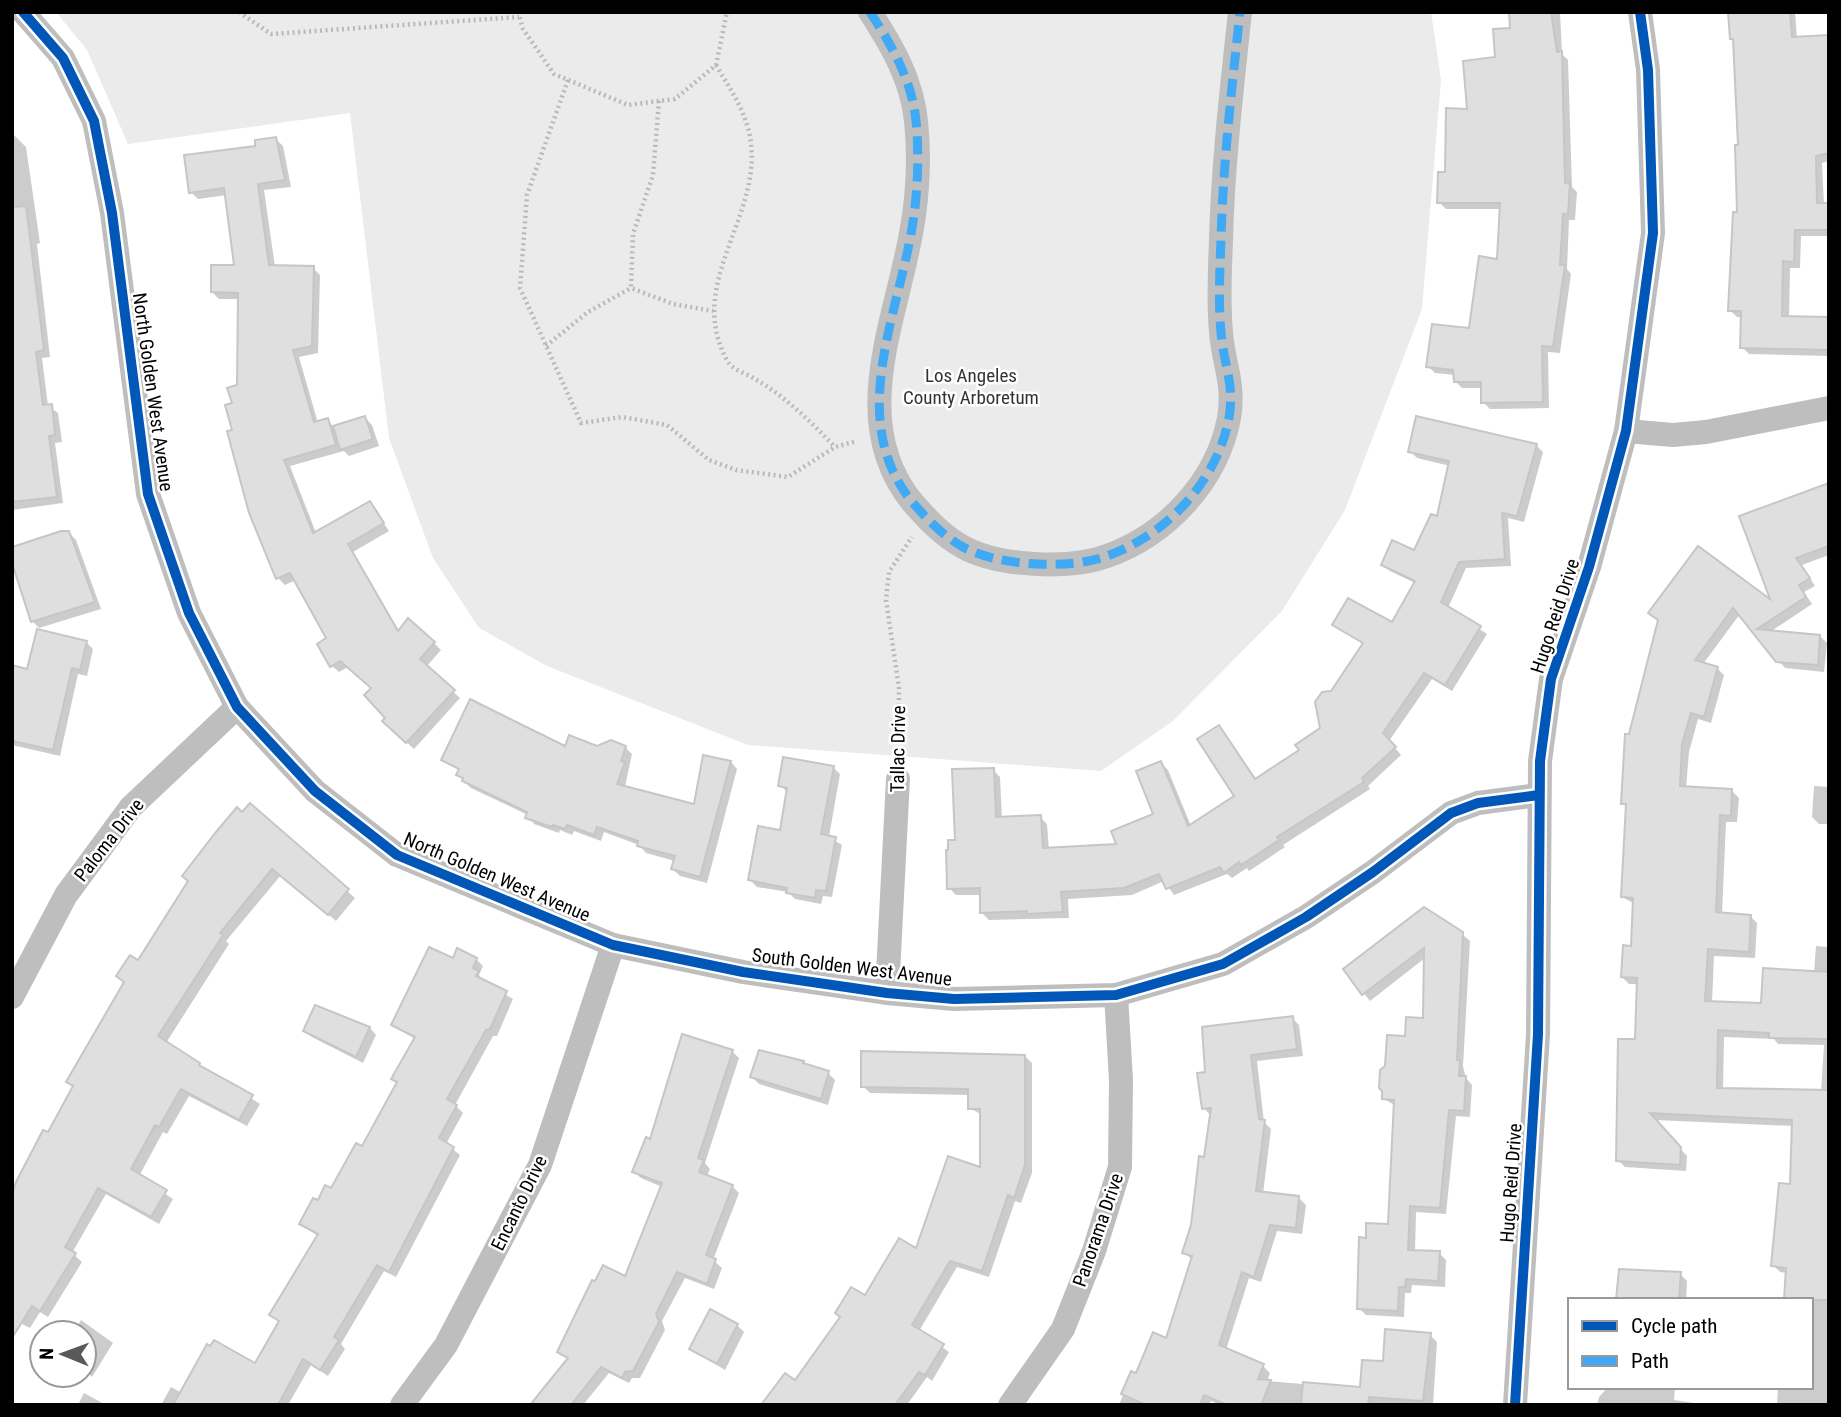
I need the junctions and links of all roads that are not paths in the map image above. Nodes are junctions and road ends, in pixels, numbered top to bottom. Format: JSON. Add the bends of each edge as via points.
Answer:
{"nodes":[{"id":1,"x":23,"y":12,"type":"edge"},
{"id":2,"x":870,"y":12,"type":"edge"},
{"id":3,"x":1240,"y":12,"type":"edge"},
{"id":4,"x":1640,"y":12,"type":"edge"},
{"id":5,"x":1829,"y":408,"type":"edge"},
{"id":6,"x":1626,"y":431,"type":"junction"},
{"id":7,"x":237,"y":707,"type":"junction"},
{"id":8,"x":898,"y":779,"type":"road end"},
{"id":9,"x":1539,"y":795,"type":"junction"},
{"id":10,"x":613,"y":945,"type":"junction"},
{"id":11,"x":887,"y":993,"type":"junction"},
{"id":12,"x":1116,"y":995,"type":"junction"},
{"id":13,"x":12,"y":997,"type":"edge"},
{"id":14,"x":402,"y":1405,"type":"edge"},
{"id":15,"x":1010,"y":1405,"type":"edge"},
{"id":16,"x":1515,"y":1405,"type":"edge"}],
"edges":[{"from":1,"to":7,"type":"street","name":"North Golden West Avenue","via":[[62,58],[94,121],[111,213],[148,494],[189,612]]},
{"from":2,"to":3,"type":"street","via":[[900,59],[916,120],[914,213],[887,332],[879,387],[880,434],[898,484],[946,537],[976,554],[1056,564],[1099,559],[1135,546],[1170,520],[1216,458],[1229,417],[1230,374],[1221,335],[1220,268]]},
{"from":4,"to":6,"type":"street","name":"Hugo Reid Drive","via":[[1648,70],[1653,233]]},
{"from":5,"to":6,"type":"street","via":[[1706,432]]},
{"from":6,"to":9,"type":"street","name":"Hugo Reid Drive","via":[[1589,567],[1551,679]]},
{"from":7,"to":10,"type":"street","name":"North Golden West Avenue","via":[[315,791],[397,855]]},
{"from":7,"to":13,"type":"street","name":"Paloma Drive","via":[[131,807],[66,895]]},
{"from":8,"to":11,"type":"street","name":"Tallac Drive"},
{"from":9,"to":12,"type":"street","name":"South Golden West Avenue","via":[[1478,803],[1451,813],[1317,909],[1223,964]]},
{"from":9,"to":16,"type":"street","name":"Hugo Reid Drive","via":[[1538,1034]]},
{"from":10,"to":11,"type":"street","name":"South Golden West Avenue","via":[[743,972]]},
{"from":10,"to":14,"type":"street","name":"Encanto Drive","via":[[540,1165],[446,1345]]},
{"from":11,"to":12,"type":"street","name":"South Golden West Avenue","via":[[954,999]]},
{"from":12,"to":15,"type":"street","name":"Panorama Drive","via":[[1120,1167],[1063,1329]]}]}
